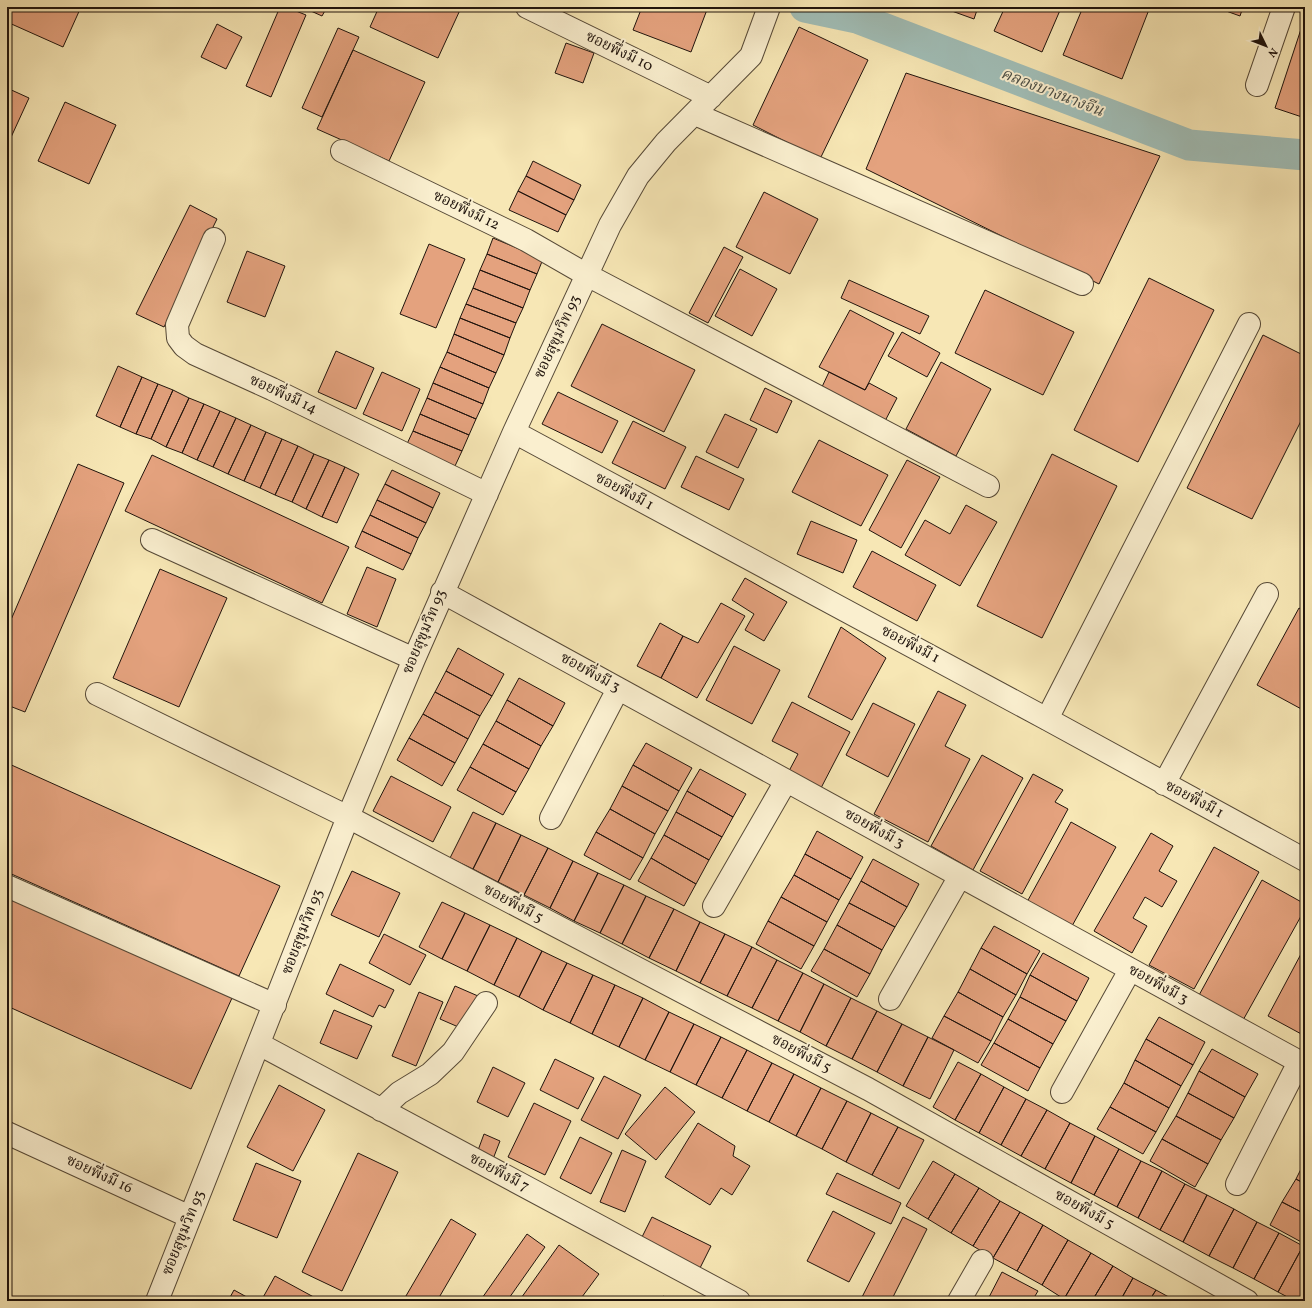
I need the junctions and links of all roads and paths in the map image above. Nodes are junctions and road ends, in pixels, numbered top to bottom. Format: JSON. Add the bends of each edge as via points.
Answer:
{"nodes":[{"id":1,"x":527,"y":7,"type":"edge"},
{"id":2,"x":769,"y":7,"type":"edge"},
{"id":3,"x":1284,"y":7,"type":"edge"},
{"id":4,"x":1257,"y":85,"type":"dead end"},
{"id":5,"x":711,"y":97,"type":"junction"},
{"id":6,"x":695,"y":114,"type":"junction"},
{"id":7,"x":342,"y":151,"type":"dead end"},
{"id":8,"x":214,"y":239,"type":"dead end"},
{"id":9,"x":587,"y":275,"type":"junction"},
{"id":10,"x":1082,"y":284,"type":"dead end"},
{"id":11,"x":1249,"y":324,"type":"dead end"},
{"id":12,"x":514,"y":432,"type":"junction"},
{"id":13,"x":988,"y":486,"type":"dead end"},
{"id":14,"x":486,"y":494,"type":"junction"},
{"id":15,"x":152,"y":540,"type":"dead end"},
{"id":16,"x":442,"y":592,"type":"junction"},
{"id":17,"x":1267,"y":594,"type":"dead end"},
{"id":18,"x":414,"y":659,"type":"junction"},
{"id":19,"x":618,"y":688,"type":"junction"},
{"id":20,"x":97,"y":694,"type":"dead end"},
{"id":21,"x":1047,"y":719,"type":"junction"},
{"id":22,"x":786,"y":780,"type":"junction"},
{"id":23,"x":1164,"y":784,"type":"junction"},
{"id":24,"x":348,"y":817,"type":"junction"},
{"id":25,"x":551,"y":818,"type":"dead end"},
{"id":26,"x":1305,"y":860,"type":"edge"},
{"id":27,"x":960,"y":876,"type":"junction"},
{"id":28,"x":7,"y":886,"type":"edge"},
{"id":29,"x":714,"y":906,"type":"dead end"},
{"id":30,"x":1130,"y":970,"type":"junction"},
{"id":31,"x":890,"y":999,"type":"dead end"},
{"id":32,"x":486,"y":1003,"type":"dead end"},
{"id":33,"x":274,"y":1005,"type":"junction"},
{"id":34,"x":259,"y":1044,"type":"junction"},
{"id":35,"x":1302,"y":1064,"type":"edge"},
{"id":36,"x":1062,"y":1092,"type":"dead end"},
{"id":37,"x":380,"y":1110,"type":"junction"},
{"id":38,"x":7,"y":1133,"type":"edge"},
{"id":39,"x":1237,"y":1184,"type":"dead end"},
{"id":40,"x":190,"y":1217,"type":"junction"},
{"id":41,"x":982,"y":1261,"type":"dead end"},
{"id":42,"x":157,"y":1301,"type":"edge"},
{"id":43,"x":739,"y":1301,"type":"edge"},
{"id":44,"x":959,"y":1301,"type":"edge"},
{"id":45,"x":1247,"y":1301,"type":"edge"}],
"edges":[{"from":1,"to":5,"type":"street","name":"ซอยพึ่งมี 10"},
{"from":2,"to":5,"type":"street","name":"ซอยสุขุมวิท 93","via":[[751,56]]},
{"from":3,"to":4,"type":"street"},
{"from":5,"to":6,"type":"street","name":"ซอยสุขุมวิท 93"},
{"from":6,"to":9,"type":"street","name":"ซอยสุขุมวิท 93","via":[[666,142],[638,176],[610,225]]},
{"from":6,"to":10,"type":"street"},
{"from":7,"to":9,"type":"street","name":"ซอยพึ่งมี 12","via":[[526,240]]},
{"from":8,"to":14,"type":"street","name":"ซอยพึ่งมี 14","via":[[177,325],[178,338],[184,346]]},
{"from":9,"to":12,"type":"street","name":"ซอยสุขุมวิท 93"},
{"from":9,"to":13,"type":"street","name":"ซอยพึ่งมี 12"},
{"from":11,"to":21,"type":"street"},
{"from":12,"to":14,"type":"street","name":"ซอยสุขุมวิท 93"},
{"from":12,"to":21,"type":"street","name":"ซอยพึ่งมี 1"},
{"from":14,"to":16,"type":"street","name":"ซอยสุขุมวิท 93"},
{"from":15,"to":18,"type":"street"},
{"from":16,"to":18,"type":"street","name":"ซอยสุขุมวิท 93"},
{"from":16,"to":19,"type":"street","name":"ซอยพึ่งมี 3"},
{"from":17,"to":23,"type":"street"},
{"from":18,"to":24,"type":"street","name":"ซอยสุขุมวิท 93"},
{"from":19,"to":22,"type":"street","name":"ซอยพึ่งมี 3"},
{"from":19,"to":25,"type":"street"},
{"from":20,"to":24,"type":"street","name":"ซอยพึ่งมี 5"},
{"from":21,"to":23,"type":"street","name":"ซอยพึ่งมี 1"},
{"from":22,"to":27,"type":"street","name":"ซอยพึ่งมี 3"},
{"from":22,"to":29,"type":"street"},
{"from":23,"to":26,"type":"street","name":"ซอยพึ่งมี 1"},
{"from":24,"to":33,"type":"street","name":"ซอยสุขุมวิท 93"},
{"from":24,"to":45,"type":"street","name":"ซอยพึ่งมี 5","via":[[868,1089]]},
{"from":27,"to":30,"type":"street","name":"ซอยพึ่งมี 3"},
{"from":27,"to":31,"type":"street"},
{"from":28,"to":33,"type":"street"},
{"from":30,"to":35,"type":"street","name":"ซอยพึ่งมี 3"},
{"from":30,"to":36,"type":"street"},
{"from":32,"to":37,"type":"street","via":[[453,1052],[430,1074]]},
{"from":33,"to":34,"type":"street","name":"ซอยสุขุมวิท 93"},
{"from":34,"to":37,"type":"street","name":"ซอยพึ่งมี 7"},
{"from":34,"to":40,"type":"street","name":"ซอยสุขุมวิท 93"},
{"from":35,"to":39,"type":"street"},
{"from":37,"to":43,"type":"street","name":"ซอยพึ่งมี 7"},
{"from":38,"to":40,"type":"street","name":"ซอยพึ่งมี 16"},
{"from":40,"to":42,"type":"street","name":"ซอยสุขุมวิท 93"},
{"from":41,"to":44,"type":"street"}]}
